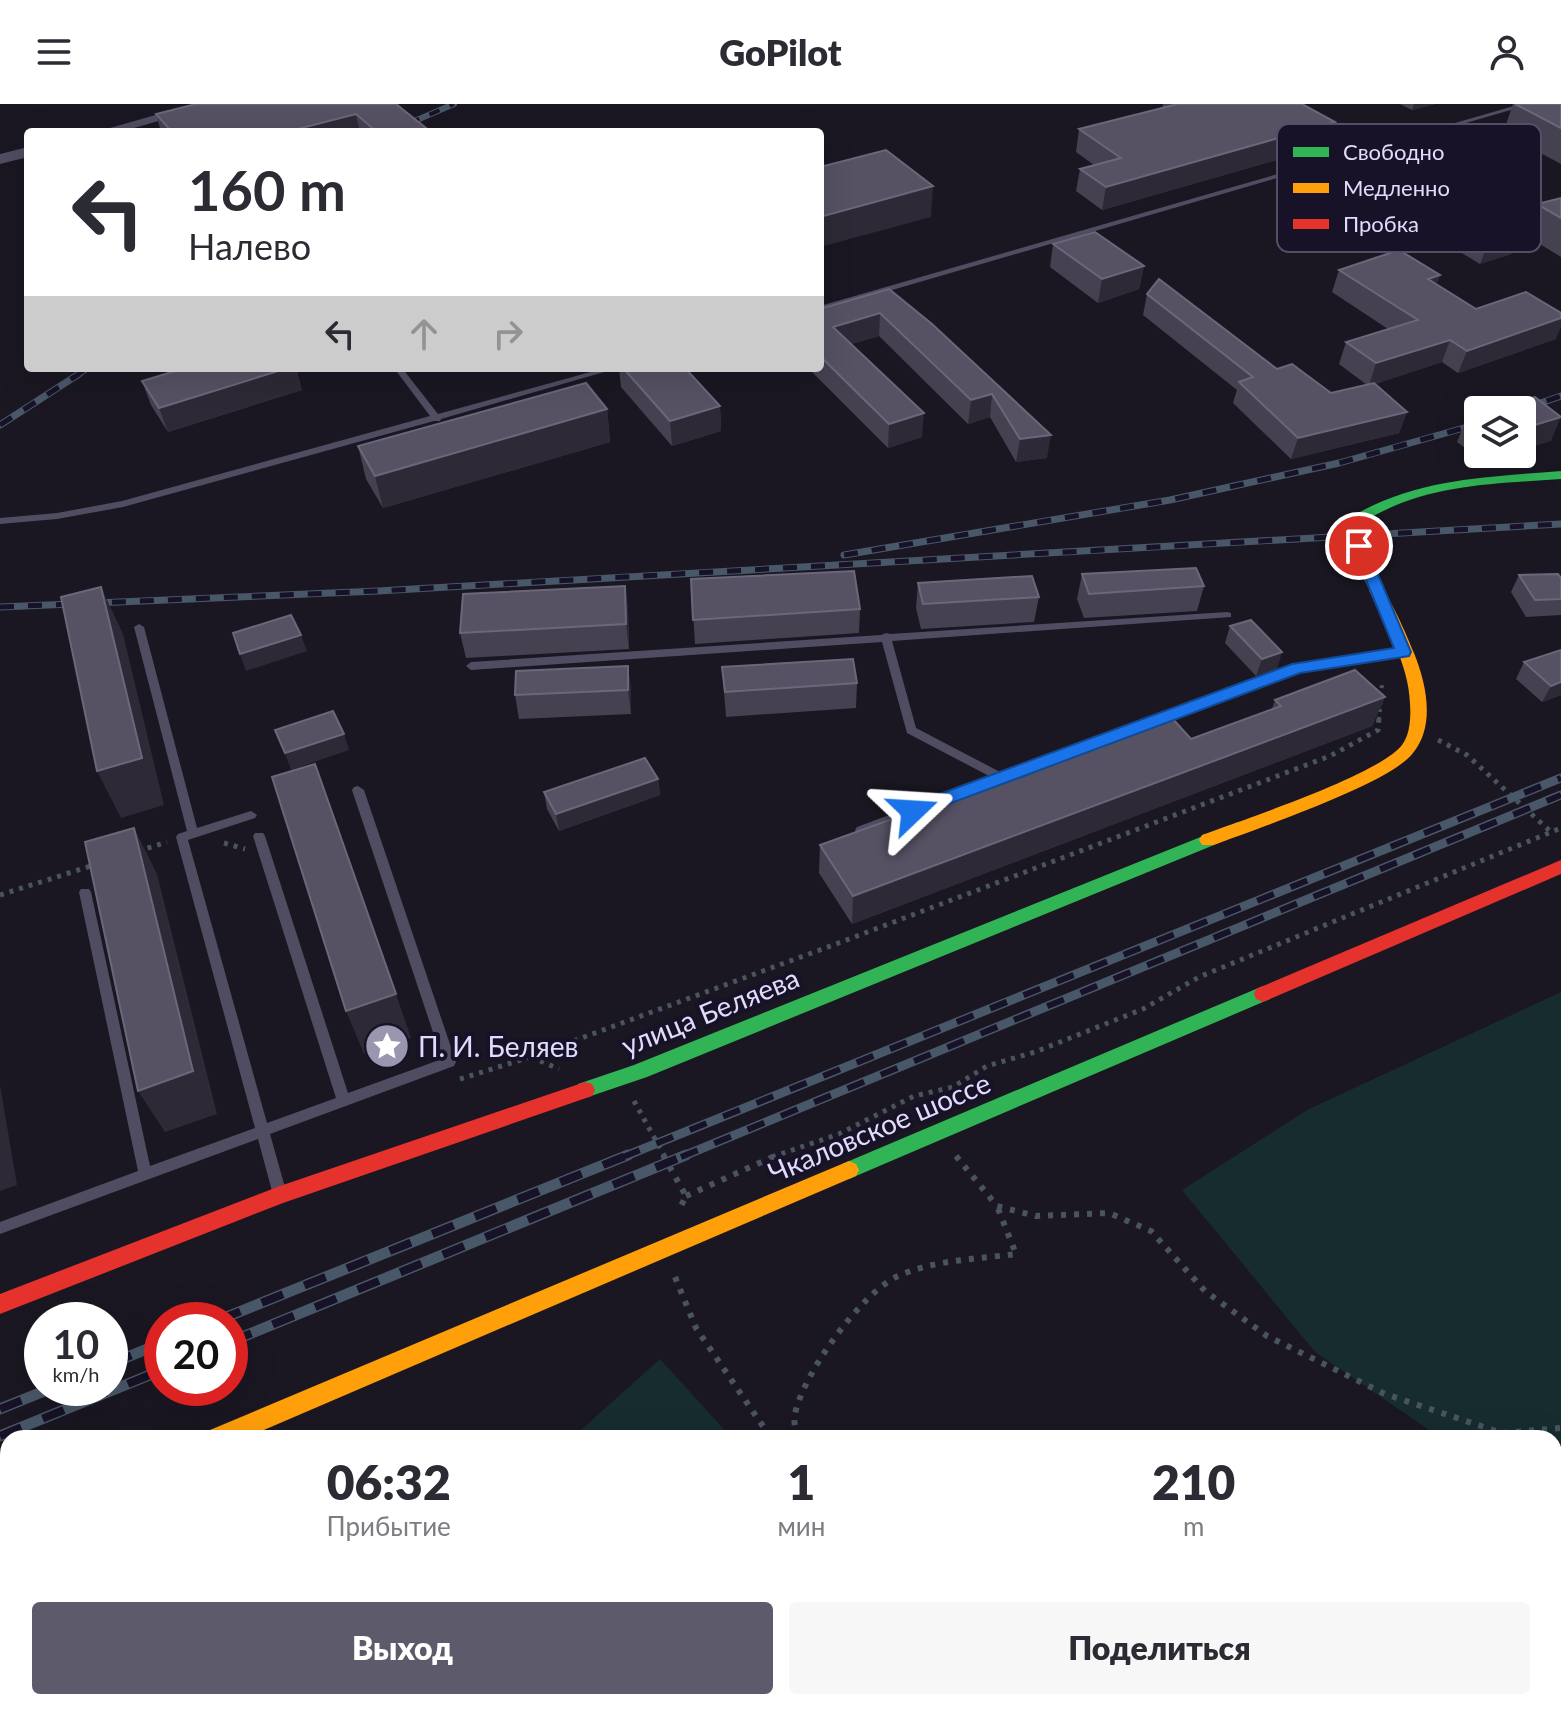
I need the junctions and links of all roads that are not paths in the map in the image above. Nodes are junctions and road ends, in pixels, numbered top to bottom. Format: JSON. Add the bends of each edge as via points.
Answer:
{"nodes":[{"id":1,"x":211,"y":104,"type":"edge"},
{"id":2,"x":1528,"y":104,"type":"edge"},
{"id":3,"x":1459,"y":124,"type":"edge"},
{"id":4,"x":118,"y":128,"type":"edge"},
{"id":5,"x":24,"y":153,"type":"edge"},
{"id":6,"x":0,"y":159,"type":"edge"},
{"id":7,"x":1277,"y":177,"type":"edge"},
{"id":8,"x":824,"y":308,"type":"edge"},
{"id":9,"x":401,"y":372,"type":"edge"},
{"id":10,"x":600,"y":372,"type":"edge"},
{"id":11,"x":437,"y":419,"type":"junction"},
{"id":12,"x":1561,"y":475,"type":"edge"},
{"id":13,"x":0,"y":521,"type":"edge"},
{"id":14,"x":1227,"y":615,"type":"dead end"},
{"id":15,"x":139,"y":627,"type":"dead end"},
{"id":16,"x":886,"y":636,"type":"junction"},
{"id":17,"x":1403,"y":652,"type":"junction"},
{"id":18,"x":471,"y":666,"type":"dead end"},
{"id":19,"x":1002,"y":778,"type":"junction"},
{"id":20,"x":358,"y":790,"type":"dead end"},
{"id":21,"x":251,"y":815,"type":"dead end"},
{"id":22,"x":853,"y":833,"type":"edge"},
{"id":23,"x":187,"y":835,"type":"junction"},
{"id":24,"x":259,"y":836,"type":"dead end"},
{"id":25,"x":1561,"y":867,"type":"edge"},
{"id":26,"x":85,"y":892,"type":"edge"},
{"id":27,"x":344,"y":1101,"type":"junction"},
{"id":28,"x":261,"y":1131,"type":"junction"},
{"id":29,"x":145,"y":1173,"type":"junction"},
{"id":30,"x":280,"y":1195,"type":"junction"},
{"id":31,"x":0,"y":1228,"type":"edge"},
{"id":32,"x":0,"y":1304,"type":"edge"},
{"id":33,"x":237,"y":1430,"type":"edge"}],
"edges":[{"from":1,"to":4,"type":"street"},
{"from":2,"to":3,"type":"lane"},
{"from":5,"to":6,"type":"street"},
{"from":7,"to":8,"type":"lane"},
{"from":9,"to":11,"type":"lane"},
{"from":10,"to":11,"type":"lane"},
{"from":11,"to":13,"type":"lane","via":[[123,504]]},
{"from":12,"to":17,"type":"street","via":[[1420,493],[1377,504],[1358,519],[1359,546]]},
{"from":14,"to":16,"type":"lane"},
{"from":15,"to":23,"type":"lane"},
{"from":16,"to":18,"type":"lane","via":[[715,653]]},
{"from":16,"to":19,"type":"lane","via":[[911,730]]},
{"from":17,"to":19,"type":"lane","via":[[1297,668]]},
{"from":17,"to":30,"type":"street","name":"улица Беляева","via":[[1415,689],[1416,728],[1407,749],[1382,769],[597,1087]]},
{"from":19,"to":22,"type":"lane"},
{"from":20,"to":27,"type":"lane","via":[[449,1062]]},
{"from":21,"to":23,"type":"lane"},
{"from":23,"to":28,"type":"lane"},
{"from":24,"to":27,"type":"lane"},
{"from":25,"to":33,"type":"street","name":"Чкаловское шоссе"},
{"from":26,"to":29,"type":"lane"},
{"from":27,"to":28,"type":"lane"},
{"from":28,"to":29,"type":"lane"},
{"from":28,"to":30,"type":"lane"},
{"from":29,"to":31,"type":"lane"},
{"from":30,"to":32,"type":"street","name":"улица Беляева"}]}
